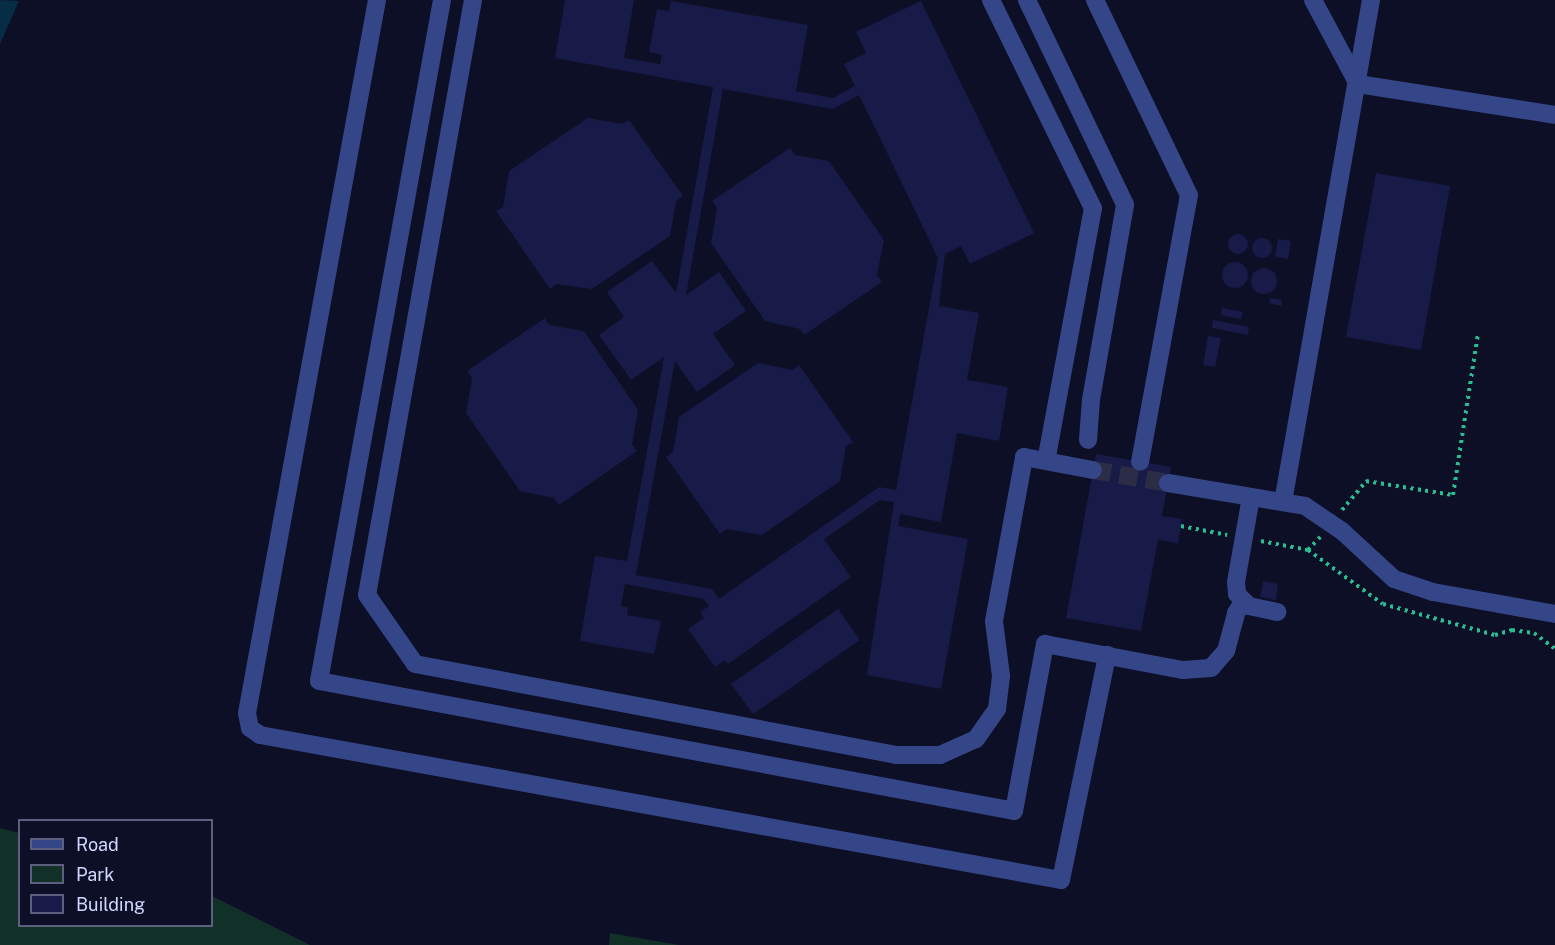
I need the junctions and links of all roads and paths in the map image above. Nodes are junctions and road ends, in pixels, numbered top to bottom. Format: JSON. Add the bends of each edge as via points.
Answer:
{"nodes":[{"id":1,"x":377,"y":0,"type":"edge"},
{"id":2,"x":442,"y":0,"type":"edge"},
{"id":3,"x":473,"y":0,"type":"edge"},
{"id":4,"x":991,"y":0,"type":"edge"},
{"id":5,"x":1027,"y":0,"type":"edge"},
{"id":6,"x":1095,"y":0,"type":"edge"},
{"id":7,"x":1313,"y":0,"type":"edge"},
{"id":8,"x":1371,"y":0,"type":"edge"},
{"id":9,"x":1358,"y":84,"type":"junction"},
{"id":10,"x":1555,"y":115,"type":"edge"},
{"id":11,"x":1478,"y":334,"type":"dead end"},
{"id":12,"x":1088,"y":440,"type":"dead end"},
{"id":13,"x":1046,"y":461,"type":"junction"},
{"id":14,"x":1140,"y":462,"type":"dead end"},
{"id":15,"x":1093,"y":470,"type":"tunnel mouth"},
{"id":16,"x":1168,"y":483,"type":"tunnel mouth"},
{"id":17,"x":1251,"y":497,"type":"junction"},
{"id":18,"x":1283,"y":502,"type":"junction"},
{"id":19,"x":1331,"y":522,"type":"junction"},
{"id":20,"x":1181,"y":526,"type":"dead end"},
{"id":21,"x":1244,"y":538,"type":"junction"},
{"id":22,"x":1308,"y":550,"type":"junction"},
{"id":23,"x":1243,"y":603,"type":"junction"},
{"id":24,"x":1277,"y":612,"type":"dead end"},
{"id":25,"x":1555,"y":614,"type":"edge"},
{"id":26,"x":1555,"y":649,"type":"edge"},
{"id":27,"x":1107,"y":655,"type":"junction"}],
"edges":[{"from":1,"to":27,"type":"lane","via":[[246,713],[250,728],[260,735],[1061,880]]},
{"from":2,"to":27,"type":"lane","via":[[319,681],[1014,811],[1046,644]]},
{"from":3,"to":13,"type":"lane","via":[[367,596],[415,664],[896,755],[940,755],[976,739],[997,709],[1001,676],[994,621],[1024,458]]},
{"from":4,"to":13,"type":"lane","via":[[1093,208]]},
{"from":5,"to":12,"type":"lane","via":[[1125,205],[1091,399]]},
{"from":6,"to":14,"type":"lane","via":[[1189,195]]},
{"from":7,"to":9,"type":"lane"},
{"from":8,"to":9,"type":"lane"},
{"from":9,"to":10,"type":"lane"},
{"from":9,"to":18,"type":"lane"},
{"from":11,"to":19,"type":"path","via":[[1453,495],[1366,481]]},
{"from":13,"to":15,"type":"lane"},
{"from":16,"to":17,"type":"lane"},
{"from":17,"to":18,"type":"lane"},
{"from":17,"to":21,"type":"lane"},
{"from":18,"to":19,"type":"lane","via":[[1305,506]]},
{"from":19,"to":22,"type":"path"},
{"from":19,"to":25,"type":"lane","via":[[1381,570],[1409,586]]},
{"from":20,"to":21,"type":"path"},
{"from":21,"to":22,"type":"path"},
{"from":21,"to":23,"type":"lane","via":[[1236,582]]},
{"from":22,"to":26,"type":"path","via":[[1383,604],[1495,635],[1512,630],[1534,633]]},
{"from":23,"to":24,"type":"lane"},
{"from":23,"to":27,"type":"lane","via":[[1236,613],[1226,651],[1211,668],[1184,670]]}]}
